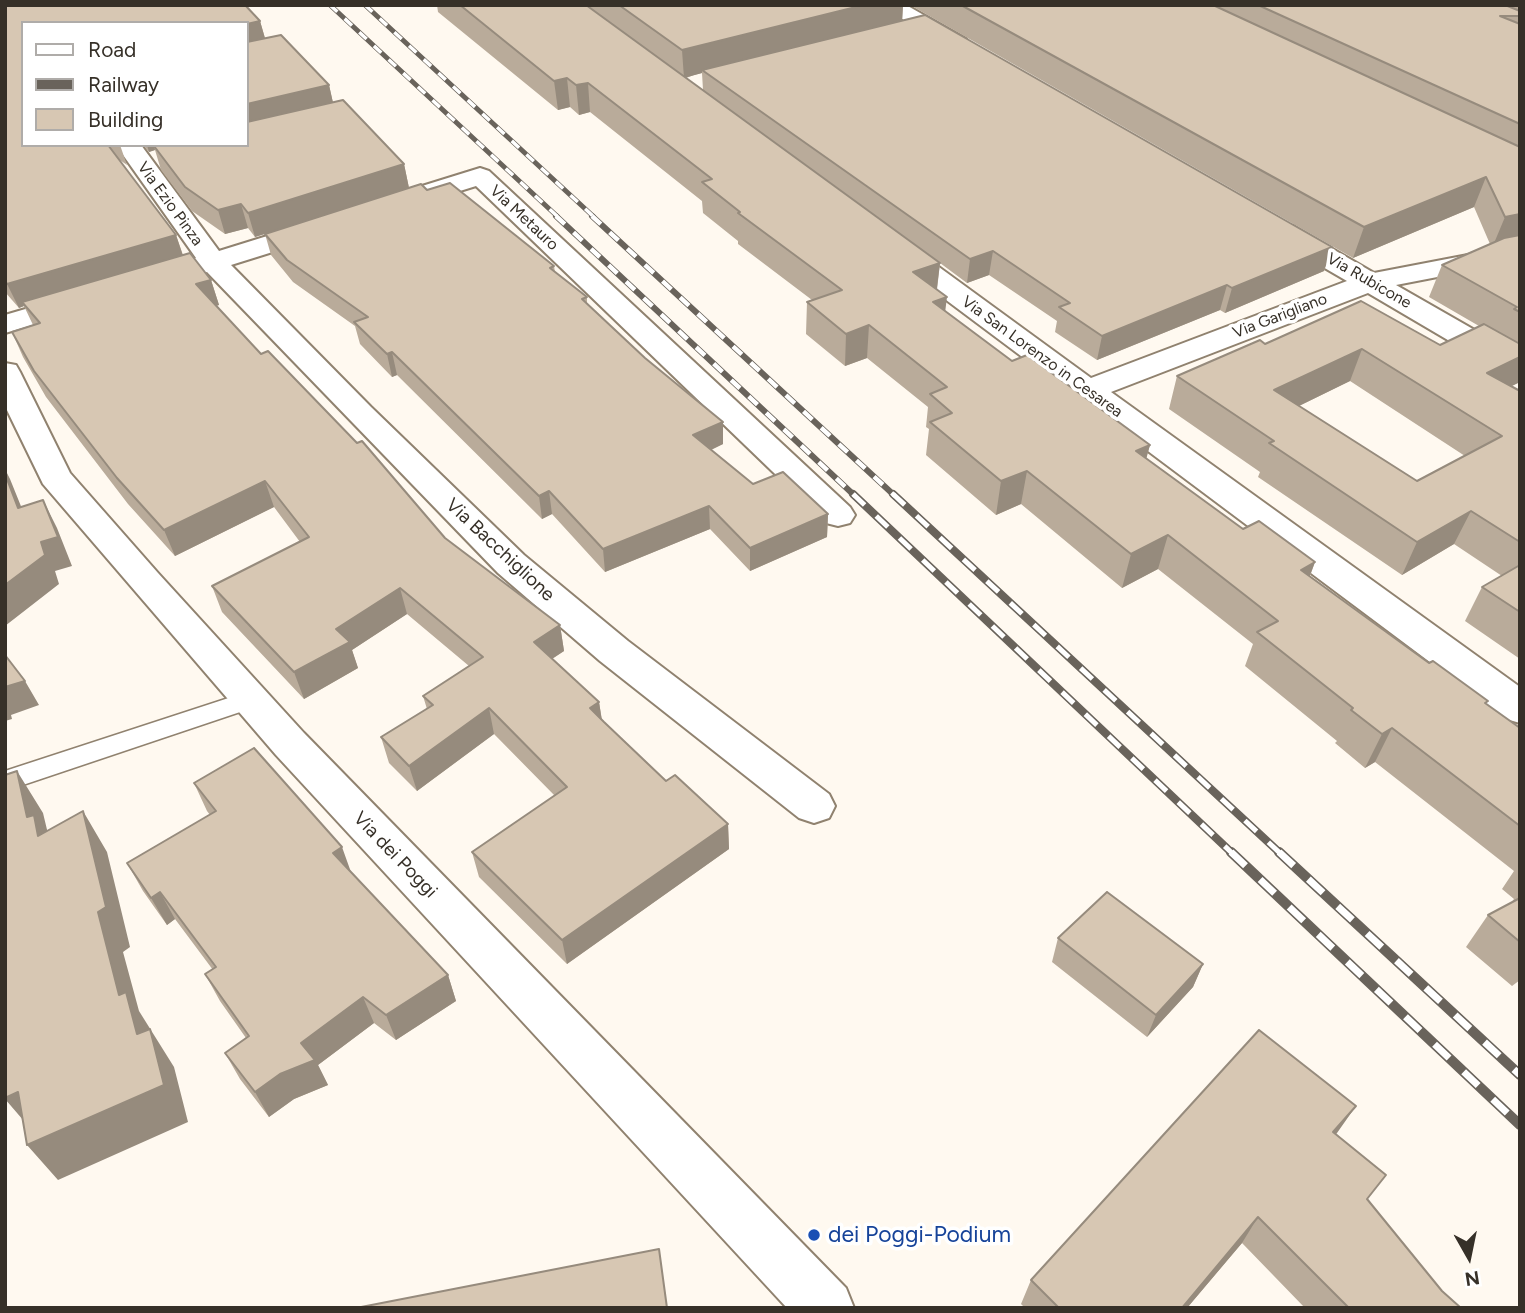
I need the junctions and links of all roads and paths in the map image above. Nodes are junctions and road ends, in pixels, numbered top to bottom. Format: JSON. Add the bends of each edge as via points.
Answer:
{"nodes":[{"id":1,"x":890,"y":5,"type":"edge"},
{"id":2,"x":927,"y":26,"type":"junction"},
{"id":3,"x":901,"y":33,"type":"edge"},
{"id":4,"x":975,"y":54,"type":"edge"},
{"id":5,"x":135,"y":155,"type":"edge"},
{"id":6,"x":167,"y":158,"type":"edge"},
{"id":7,"x":378,"y":209,"type":"edge"},
{"id":8,"x":1262,"y":220,"type":"edge"},
{"id":9,"x":340,"y":221,"type":"edge"},
{"id":10,"x":877,"y":236,"type":"edge"},
{"id":11,"x":1520,"y":253,"type":"edge"},
{"id":12,"x":213,"y":262,"type":"junction"},
{"id":13,"x":1370,"y":282,"type":"junction"},
{"id":14,"x":5,"y":324,"type":"edge"},
{"id":15,"x":1520,"y":369,"type":"edge"},
{"id":16,"x":5,"y":372,"type":"edge"},
{"id":17,"x":1087,"y":390,"type":"junction"},
{"id":18,"x":838,"y":515,"type":"dead end"},
{"id":19,"x":250,"y":700,"type":"junction"},
{"id":20,"x":1520,"y":708,"type":"edge"},
{"id":21,"x":5,"y":781,"type":"edge"},
{"id":22,"x":814,"y":806,"type":"dead end"},
{"id":23,"x":826,"y":1308,"type":"edge"}],
"edges":[{"from":1,"to":2,"type":"street"},
{"from":2,"to":3,"type":"street"},
{"from":2,"to":4,"type":"street"},
{"from":5,"to":6,"type":"street"},
{"from":5,"to":12,"type":"street","name":"Via Ezio Pinza"},
{"from":7,"to":18,"type":"street","name":"Via Metauro","via":[[480,176]]},
{"from":8,"to":13,"type":"street","name":"Via Rubicone"},
{"from":9,"to":12,"type":"street"},
{"from":10,"to":17,"type":"street","name":"Via San Lorenzo in Cesarea"},
{"from":11,"to":13,"type":"street","name":"Via Garigliano"},
{"from":12,"to":14,"type":"street"},
{"from":12,"to":22,"type":"street","name":"Via Bacchiglione","via":[[511,564],[614,651]]},
{"from":13,"to":15,"type":"street","name":"Via Rubicone"},
{"from":13,"to":17,"type":"street","name":"Via Garigliano"},
{"from":16,"to":19,"type":"street","name":"Via dei Poggi","via":[[55,477]]},
{"from":17,"to":20,"type":"street","name":"Via San Lorenzo in Cesarea"},
{"from":19,"to":21,"type":"lane"},
{"from":19,"to":23,"type":"street","name":"Via dei Poggi"}]}
